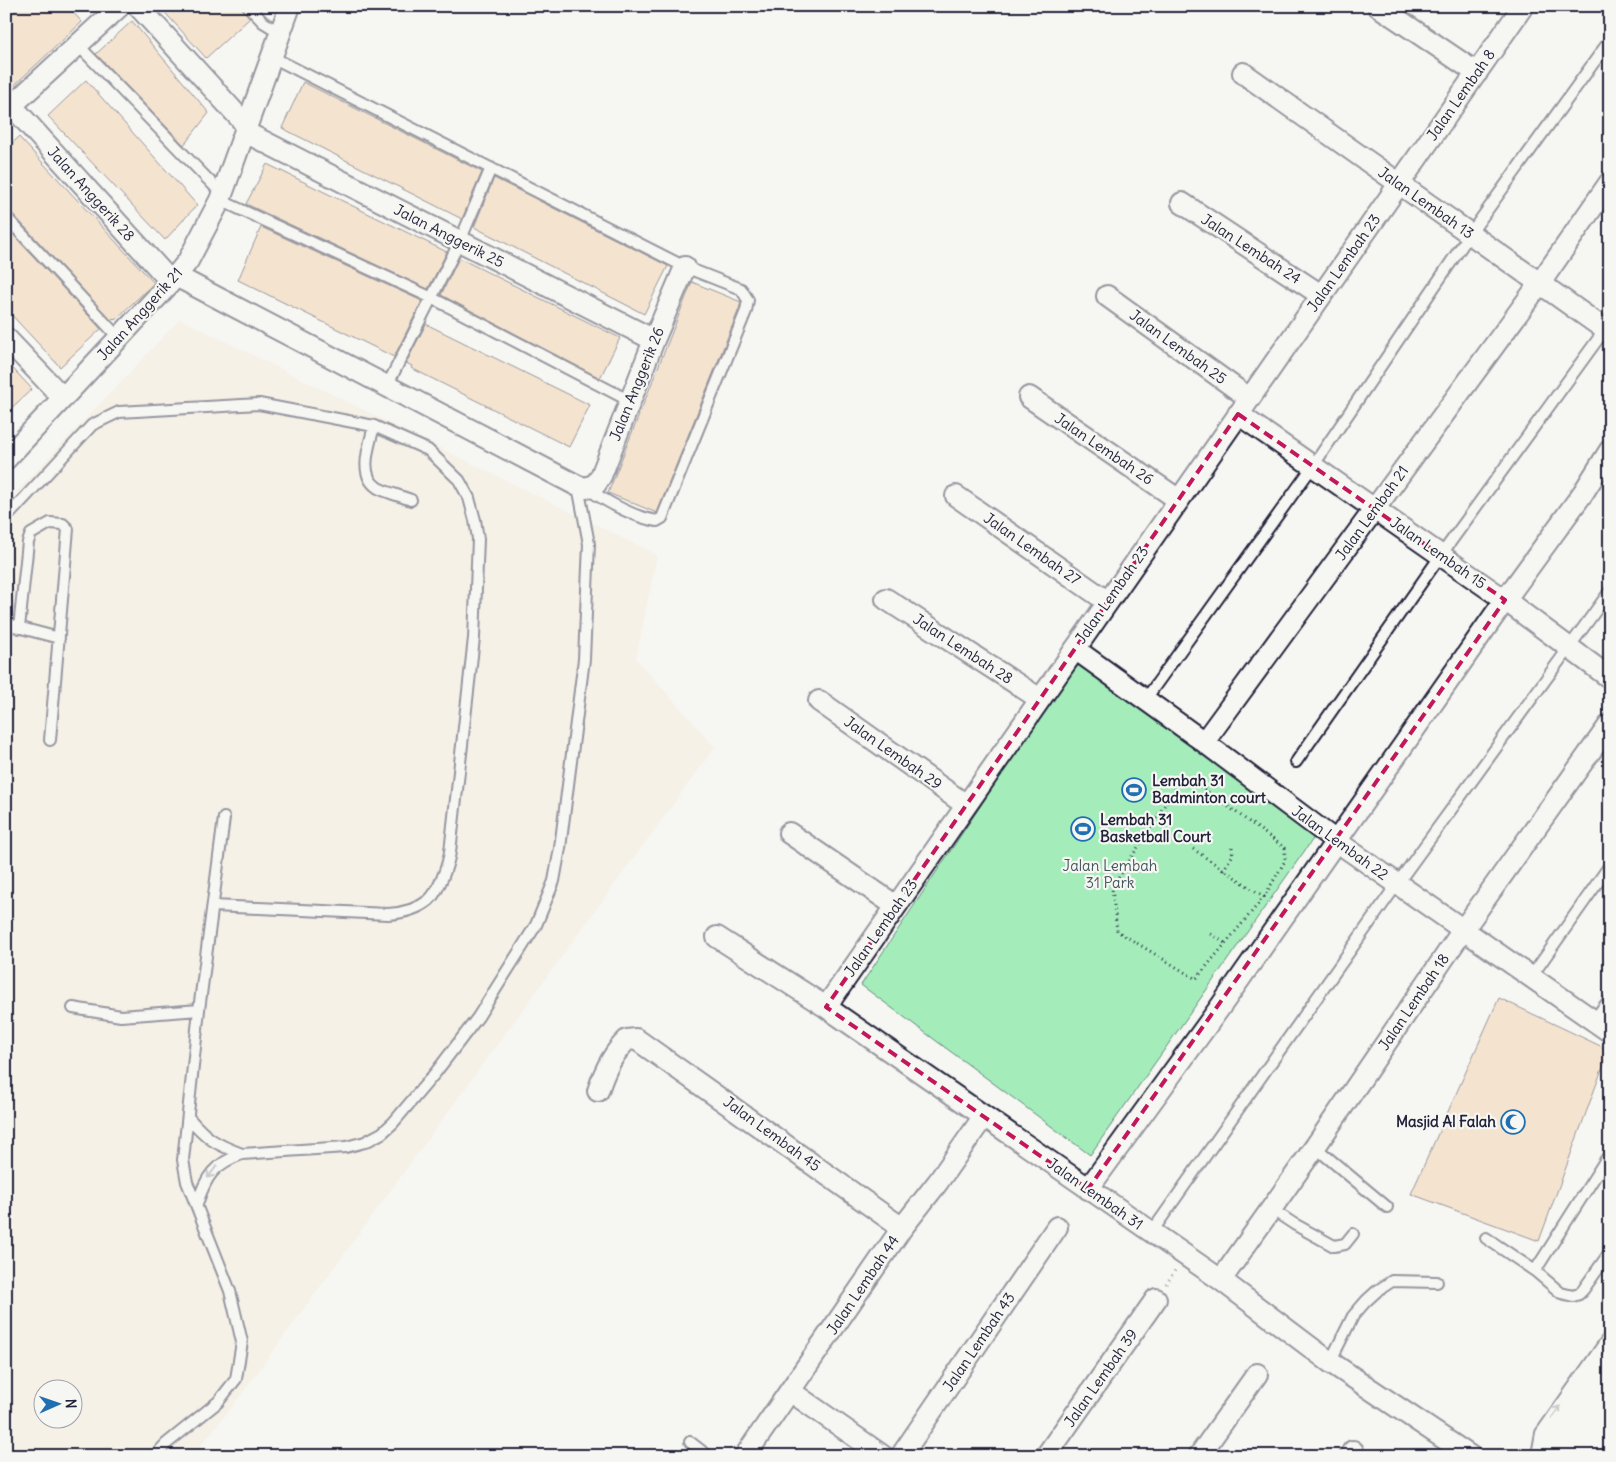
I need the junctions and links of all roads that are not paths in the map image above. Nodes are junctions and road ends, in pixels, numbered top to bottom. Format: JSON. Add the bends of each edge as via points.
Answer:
{"nodes":[{"id":1,"x":120,"y":6,"type":"edge"},
{"id":2,"x":138,"y":6,"type":"edge"},
{"id":3,"x":248,"y":6,"type":"edge"},
{"id":4,"x":290,"y":6,"type":"edge"},
{"id":5,"x":1378,"y":6,"type":"edge"},
{"id":6,"x":1523,"y":6,"type":"edge"},
{"id":7,"x":281,"y":33,"type":"junction"},
{"id":8,"x":1610,"y":40,"type":"edge"},
{"id":9,"x":78,"y":44,"type":"junction"},
{"id":10,"x":272,"y":57,"type":"junction"},
{"id":11,"x":1477,"y":72,"type":"junction"},
{"id":12,"x":1243,"y":73,"type":"dead end"},
{"id":13,"x":9,"y":109,"type":"edge"},
{"id":14,"x":246,"y":129,"type":"junction"},
{"id":15,"x":491,"y":168,"type":"junction"},
{"id":16,"x":1610,"y":182,"type":"edge"},
{"id":17,"x":1399,"y":184,"type":"junction"},
{"id":18,"x":221,"y":197,"type":"junction"},
{"id":19,"x":1182,"y":203,"type":"dead end"},
{"id":20,"x":6,"y":216,"type":"edge"},
{"id":21,"x":1470,"y":234,"type":"junction"},
{"id":22,"x":460,"y":241,"type":"junction"},
{"id":23,"x":685,"y":266,"type":"junction"},
{"id":24,"x":173,"y":279,"type":"junction"},
{"id":25,"x":1540,"y":283,"type":"junction"},
{"id":26,"x":1321,"y":295,"type":"junction"},
{"id":27,"x":1107,"y":296,"type":"dead end"},
{"id":28,"x":432,"y":298,"type":"junction"},
{"id":29,"x":1608,"y":329,"type":"edge"},
{"id":30,"x":6,"y":338,"type":"edge"},
{"id":31,"x":118,"y":338,"type":"junction"},
{"id":32,"x":654,"y":340,"type":"junction"},
{"id":33,"x":387,"y":386,"type":"junction"},
{"id":34,"x":1029,"y":397,"type":"dead end"},
{"id":35,"x":63,"y":398,"type":"junction"},
{"id":36,"x":630,"y":401,"type":"junction"},
{"id":37,"x":1244,"y":406,"type":"junction"},
{"id":38,"x":374,"y":426,"type":"junction"},
{"id":39,"x":1610,"y":450,"type":"edge"},
{"id":40,"x":7,"y":455,"type":"edge"},
{"id":41,"x":1313,"y":466,"type":"junction"},
{"id":42,"x":582,"y":487,"type":"junction"},
{"id":43,"x":956,"y":496,"type":"dead end"},
{"id":44,"x":411,"y":500,"type":"dead end"},
{"id":45,"x":1179,"y":500,"type":"junction"},
{"id":46,"x":1375,"y":509,"type":"junction"},
{"id":47,"x":6,"y":518,"type":"edge"},
{"id":48,"x":1441,"y":555,"type":"junction"},
{"id":49,"x":1610,"y":591,"type":"edge"},
{"id":50,"x":886,"y":599,"type":"dead end"},
{"id":51,"x":1505,"y":600,"type":"junction"},
{"id":52,"x":1108,"y":602,"type":"junction"},
{"id":53,"x":6,"y":624,"type":"edge"},
{"id":54,"x":19,"y":628,"type":"junction"},
{"id":55,"x":58,"y":638,"type":"junction"},
{"id":56,"x":1570,"y":648,"type":"junction"},
{"id":57,"x":1074,"y":649,"type":"junction"},
{"id":58,"x":1610,"y":678,"type":"edge"},
{"id":59,"x":1040,"y":699,"type":"junction"},
{"id":60,"x":1145,"y":700,"type":"junction"},
{"id":61,"x":819,"y":701,"type":"dead end"},
{"id":62,"x":1610,"y":724,"type":"edge"},
{"id":63,"x":50,"y":740,"type":"dead end"},
{"id":64,"x":1204,"y":742,"type":"junction"},
{"id":65,"x":1296,"y":762,"type":"dead end"},
{"id":66,"x":966,"y":805,"type":"junction"},
{"id":67,"x":224,"y":818,"type":"dead end"},
{"id":68,"x":789,"y":833,"type":"dead end"},
{"id":69,"x":1336,"y":841,"type":"junction"},
{"id":70,"x":1610,"y":865,"type":"edge"},
{"id":71,"x":1397,"y":884,"type":"junction"},
{"id":72,"x":213,"y":906,"type":"junction"},
{"id":73,"x":896,"y":906,"type":"junction"},
{"id":74,"x":1463,"y":930,"type":"junction"},
{"id":75,"x":717,"y":937,"type":"dead end"},
{"id":76,"x":1531,"y":977,"type":"junction"},
{"id":77,"x":826,"y":1007,"type":"junction"},
{"id":78,"x":1610,"y":1007,"type":"edge"},
{"id":79,"x":73,"y":1008,"type":"dead end"},
{"id":80,"x":199,"y":1010,"type":"junction"},
{"id":81,"x":1604,"y":1028,"type":"edge"},
{"id":82,"x":598,"y":1091,"type":"dead end"},
{"id":83,"x":984,"y":1116,"type":"junction"},
{"id":84,"x":188,"y":1117,"type":"junction"},
{"id":85,"x":1315,"y":1147,"type":"junction"},
{"id":86,"x":1610,"y":1153,"type":"edge"},
{"id":87,"x":242,"y":1154,"type":"junction"},
{"id":88,"x":1088,"y":1189,"type":"junction"},
{"id":89,"x":197,"y":1204,"type":"junction"},
{"id":90,"x":1386,"y":1207,"type":"dead end"},
{"id":91,"x":1271,"y":1209,"type":"junction"},
{"id":92,"x":1057,"y":1227,"type":"dead end"},
{"id":93,"x":902,"y":1228,"type":"junction"},
{"id":94,"x":1151,"y":1233,"type":"junction"},
{"id":95,"x":1353,"y":1234,"type":"dead end"},
{"id":96,"x":1486,"y":1238,"type":"dead end"},
{"id":97,"x":1610,"y":1252,"type":"edge"},
{"id":98,"x":1535,"y":1271,"type":"junction"},
{"id":99,"x":1221,"y":1280,"type":"junction"},
{"id":100,"x":1437,"y":1282,"type":"dead end"},
{"id":101,"x":1156,"y":1299,"type":"road end"},
{"id":102,"x":1610,"y":1335,"type":"edge"},
{"id":103,"x":1330,"y":1362,"type":"junction"},
{"id":104,"x":1610,"y":1367,"type":"edge"},
{"id":105,"x":1257,"y":1374,"type":"dead end"},
{"id":106,"x":790,"y":1391,"type":"junction"},
{"id":107,"x":1610,"y":1413,"type":"edge"},
{"id":108,"x":690,"y":1442,"type":"dead end"},
{"id":109,"x":155,"y":1456,"type":"edge"},
{"id":110,"x":708,"y":1456,"type":"edge"},
{"id":111,"x":745,"y":1456,"type":"edge"},
{"id":112,"x":883,"y":1456,"type":"edge"},
{"id":113,"x":901,"y":1456,"type":"edge"},
{"id":114,"x":1046,"y":1456,"type":"edge"},
{"id":115,"x":1199,"y":1456,"type":"edge"},
{"id":116,"x":1470,"y":1456,"type":"edge"},
{"id":117,"x":1536,"y":1456,"type":"edge"},
{"id":118,"x":1546,"y":1456,"type":"edge"},
{"id":119,"x":1579,"y":1456,"type":"edge"}],
"edges":[{"from":1,"to":9,"type":"street"},
{"from":2,"to":14,"type":"street"},
{"from":3,"to":7,"type":"lane","via":[[263,22]]},
{"from":4,"to":7,"type":"street","name":"Jalan Anggerik 21"},
{"from":5,"to":11,"type":"street"},
{"from":6,"to":11,"type":"street","name":"Jalan Lembah 8"},
{"from":7,"to":10,"type":"street","name":"Jalan Anggerik 21"},
{"from":8,"to":21,"type":"lane"},
{"from":9,"to":13,"type":"street"},
{"from":9,"to":18,"type":"lane"},
{"from":10,"to":14,"type":"street","name":"Jalan Anggerik 21"},
{"from":10,"to":15,"type":"lane"},
{"from":11,"to":17,"type":"street","name":"Jalan Lembah 8"},
{"from":12,"to":17,"type":"street","name":"Jalan Lembah 13"},
{"from":13,"to":24,"type":"street","name":"Jalan Anggerik 28"},
{"from":14,"to":18,"type":"street","name":"Jalan Anggerik 21"},
{"from":14,"to":22,"type":"street","name":"Jalan Anggerik 25"},
{"from":15,"to":22,"type":"lane"},
{"from":15,"to":23,"type":"lane"},
{"from":16,"to":25,"type":"street","name":"Jalan Lembah 21"},
{"from":17,"to":21,"type":"street","name":"Jalan Lembah 13"},
{"from":17,"to":26,"type":"street","name":"Jalan Lembah 23"},
{"from":18,"to":24,"type":"street","name":"Jalan Anggerik 21","via":[[188,261]]},
{"from":18,"to":28,"type":"lane"},
{"from":19,"to":26,"type":"street","name":"Jalan Lembah 24"},
{"from":20,"to":31,"type":"lane"},
{"from":21,"to":25,"type":"street","name":"Jalan Lembah 13"},
{"from":21,"to":41,"type":"lane"},
{"from":22,"to":28,"type":"lane"},
{"from":22,"to":32,"type":"street","name":"Jalan Anggerik 25"},
{"from":23,"to":32,"type":"street","name":"Jalan Anggerik 26"},
{"from":23,"to":42,"type":"lane","via":[[742,289],[748,300],[662,518],[657,521],[646,519]]},
{"from":24,"to":31,"type":"street","name":"Jalan Anggerik 21"},
{"from":24,"to":33,"type":"street"},
{"from":25,"to":29,"type":"street","name":"Jalan Lembah 13"},
{"from":25,"to":46,"type":"street","name":"Jalan Lembah 21"},
{"from":26,"to":37,"type":"street","name":"Jalan Lembah 23"},
{"from":27,"to":37,"type":"street","name":"Jalan Lembah 25"},
{"from":28,"to":33,"type":"lane"},
{"from":28,"to":36,"type":"lane"},
{"from":29,"to":48,"type":"lane"},
{"from":30,"to":35,"type":"street"},
{"from":31,"to":35,"type":"street","name":"Jalan Anggerik 21"},
{"from":32,"to":36,"type":"street","name":"Jalan Anggerik 26"},
{"from":33,"to":42,"type":"street"},
{"from":34,"to":45,"type":"street","name":"Jalan Lembah 26"},
{"from":35,"to":40,"type":"street","name":"Jalan Anggerik 21"},
{"from":36,"to":42,"type":"street","name":"Jalan Anggerik 26","via":[[601,476],[596,484]]},
{"from":37,"to":41,"type":"street","name":"Jalan Lembah 15"},
{"from":37,"to":45,"type":"street","name":"Jalan Lembah 23"},
{"from":38,"to":44,"type":"lane","via":[[366,467],[368,476],[378,488]]},
{"from":38,"to":47,"type":"lane","via":[[259,404],[119,412],[92,425]]},
{"from":38,"to":72,"type":"lane","via":[[428,450],[459,480],[476,520],[478,566],[474,638],[446,871],[430,899],[405,913]]},
{"from":39,"to":51,"type":"street","via":[[1583,493]]},
{"from":41,"to":46,"type":"street","name":"Jalan Lembah 15"},
{"from":41,"to":60,"type":"lane"},
{"from":42,"to":87,"type":"lane","via":[[589,544],[584,659],[560,848],[554,881],[536,925],[478,1017],[436,1072],[382,1133],[346,1148]]},
{"from":43,"to":52,"type":"street","name":"Jalan Lembah 27"},
{"from":45,"to":52,"type":"street","name":"Jalan Lembah 23"},
{"from":46,"to":48,"type":"street","name":"Jalan Lembah 15"},
{"from":46,"to":64,"type":"street","name":"Jalan Lembah 21"},
{"from":48,"to":51,"type":"street","name":"Jalan Lembah 15"},
{"from":48,"to":65,"type":"lane"},
{"from":49,"to":56,"type":"lane"},
{"from":50,"to":59,"type":"street","name":"Jalan Lembah 28"},
{"from":51,"to":56,"type":"street","name":"Jalan Lembah 15"},
{"from":51,"to":69,"type":"street"},
{"from":52,"to":57,"type":"street","name":"Jalan Lembah 23"},
{"from":53,"to":54,"type":"lane"},
{"from":54,"to":55,"type":"lane"},
{"from":54,"to":55,"type":"lane","via":[[31,534],[50,523],[64,524],[68,529]]},
{"from":55,"to":63,"type":"lane"},
{"from":56,"to":58,"type":"street","name":"Jalan Lembah 15"},
{"from":56,"to":71,"type":"lane"},
{"from":57,"to":59,"type":"street","name":"Jalan Lembah 23"},
{"from":57,"to":60,"type":"street","name":"Jalan Lembah 22"},
{"from":59,"to":66,"type":"street","name":"Jalan Lembah 23"},
{"from":60,"to":64,"type":"street","name":"Jalan Lembah 22"},
{"from":61,"to":66,"type":"street","name":"Jalan Lembah 29"},
{"from":62,"to":74,"type":"street","name":"Jalan Lembah 18"},
{"from":64,"to":69,"type":"street","name":"Jalan Lembah 22"},
{"from":66,"to":73,"type":"street","name":"Jalan Lembah 23"},
{"from":67,"to":72,"type":"lane"},
{"from":68,"to":73,"type":"street"},
{"from":69,"to":71,"type":"street","name":"Jalan Lembah 22"},
{"from":69,"to":88,"type":"street"},
{"from":70,"to":76,"type":"lane"},
{"from":71,"to":74,"type":"street","name":"Jalan Lembah 22"},
{"from":71,"to":94,"type":"lane"},
{"from":72,"to":80,"type":"lane"},
{"from":73,"to":77,"type":"street","name":"Jalan Lembah 23"},
{"from":74,"to":76,"type":"street","name":"Jalan Lembah 22"},
{"from":74,"to":85,"type":"street","name":"Jalan Lembah 18"},
{"from":75,"to":77,"type":"street","name":"Jalan Lembah 31"},
{"from":76,"to":81,"type":"street","name":"Jalan Lembah 22"},
{"from":77,"to":83,"type":"street","name":"Jalan Lembah 31"},
{"from":78,"to":81,"type":"street"},
{"from":79,"to":80,"type":"lane","via":[[121,1016]]},
{"from":80,"to":84,"type":"lane"},
{"from":82,"to":93,"type":"street","name":"Jalan Lembah 45","via":[[604,1073],[623,1044],[632,1039],[641,1041]]},
{"from":83,"to":88,"type":"street","name":"Jalan Lembah 31"},
{"from":83,"to":93,"type":"street","name":"Jalan Lembah 44"},
{"from":84,"to":87,"type":"lane","via":[[216,1144]]},
{"from":84,"to":89,"type":"lane","via":[[183,1160],[187,1182]]},
{"from":85,"to":90,"type":"lane"},
{"from":85,"to":91,"type":"street","name":"Jalan Lembah 18"},
{"from":86,"to":98,"type":"lane"},
{"from":87,"to":89,"type":"lane","one_way":true,"via":[[218,1164],[203,1184]]},
{"from":88,"to":94,"type":"street","name":"Jalan Lembah 31"},
{"from":89,"to":109,"type":"lane","via":[[230,1292],[242,1342],[236,1379],[218,1402]]},
{"from":91,"to":95,"type":"lane","via":[[1334,1246],[1345,1244]]},
{"from":91,"to":99,"type":"street","name":"Jalan Lembah 18"},
{"from":92,"to":113,"type":"street","name":"Jalan Lembah 43"},
{"from":93,"to":106,"type":"street","name":"Jalan Lembah 44"},
{"from":94,"to":99,"type":"street","name":"Jalan Lembah 31"},
{"from":96,"to":98,"type":"lane"},
{"from":97,"to":98,"type":"lane","via":[[1583,1290],[1573,1296],[1561,1293]]},
{"from":99,"to":103,"type":"street","name":"Jalan Lembah 31"},
{"from":100,"to":103,"type":"lane","via":[[1392,1281],[1377,1291],[1353,1316]]},
{"from":101,"to":114,"type":"street","name":"Jalan Lembah 39"},
{"from":117,"to":102,"type":"lane","one_way":true,"via":[[1541,1433]]},
{"from":103,"to":116,"type":"street","name":"Jalan Lembah 31"},
{"from":104,"to":118,"type":"main road"},
{"from":105,"to":115,"type":"street"},
{"from":106,"to":111,"type":"street","name":"Jalan Lembah 44"},
{"from":106,"to":112,"type":"street"},
{"from":107,"to":119,"type":"main road"},
{"from":108,"to":110,"type":"lane"}]}
